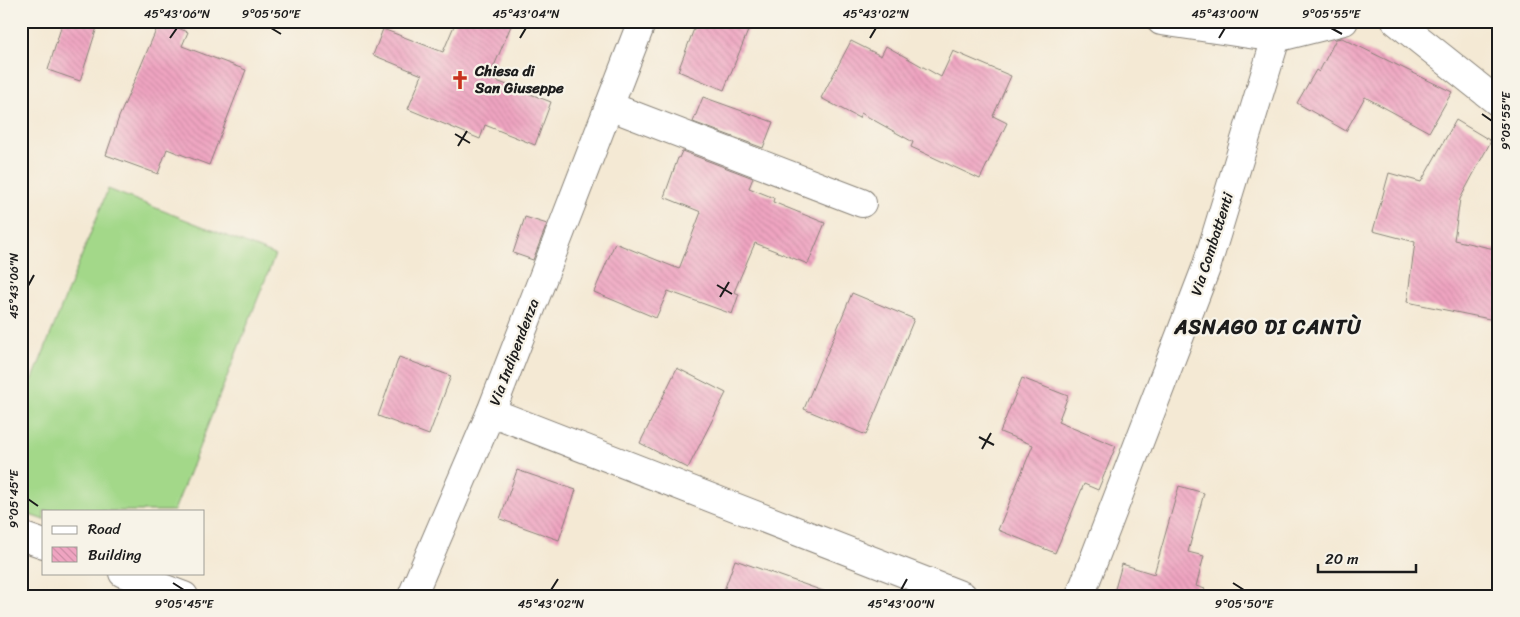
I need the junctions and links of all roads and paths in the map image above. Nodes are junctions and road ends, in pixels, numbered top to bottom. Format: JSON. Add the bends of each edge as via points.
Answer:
{"nodes":[{"id":1,"x":642,"y":21,"type":"edge"},
{"id":2,"x":1161,"y":21,"type":"edge"},
{"id":3,"x":1344,"y":21,"type":"edge"},
{"id":4,"x":1396,"y":21,"type":"edge"},
{"id":5,"x":1276,"y":38,"type":"junction"},
{"id":6,"x":1499,"y":103,"type":"edge"},
{"id":7,"x":609,"y":106,"type":"junction"},
{"id":8,"x":862,"y":203,"type":"dead end"},
{"id":9,"x":491,"y":412,"type":"junction"},
{"id":10,"x":21,"y":536,"type":"edge"},
{"id":11,"x":42,"y":543,"type":"edge"},
{"id":12,"x":126,"y":574,"type":"edge"},
{"id":13,"x":919,"y":588,"type":"edge"},
{"id":14,"x":184,"y":596,"type":"edge"},
{"id":15,"x":412,"y":596,"type":"edge"},
{"id":16,"x":963,"y":596,"type":"edge"},
{"id":17,"x":1080,"y":596,"type":"edge"}],
"edges":[{"from":1,"to":7,"type":"street","name":"Via Indipendenza"},
{"from":2,"to":5,"type":"street"},
{"from":3,"to":5,"type":"street"},
{"from":4,"to":6,"type":"street"},
{"from":5,"to":17,"type":"street","name":"Via Combattenti","via":[[1206,268]]},
{"from":7,"to":8,"type":"street"},
{"from":7,"to":9,"type":"street","name":"Via Indipendenza"},
{"from":9,"to":13,"type":"street"},
{"from":9,"to":15,"type":"street","name":"Via Indipendenza"},
{"from":10,"to":11,"type":"street"},
{"from":12,"to":14,"type":"street"},
{"from":13,"to":16,"type":"street"}]}
